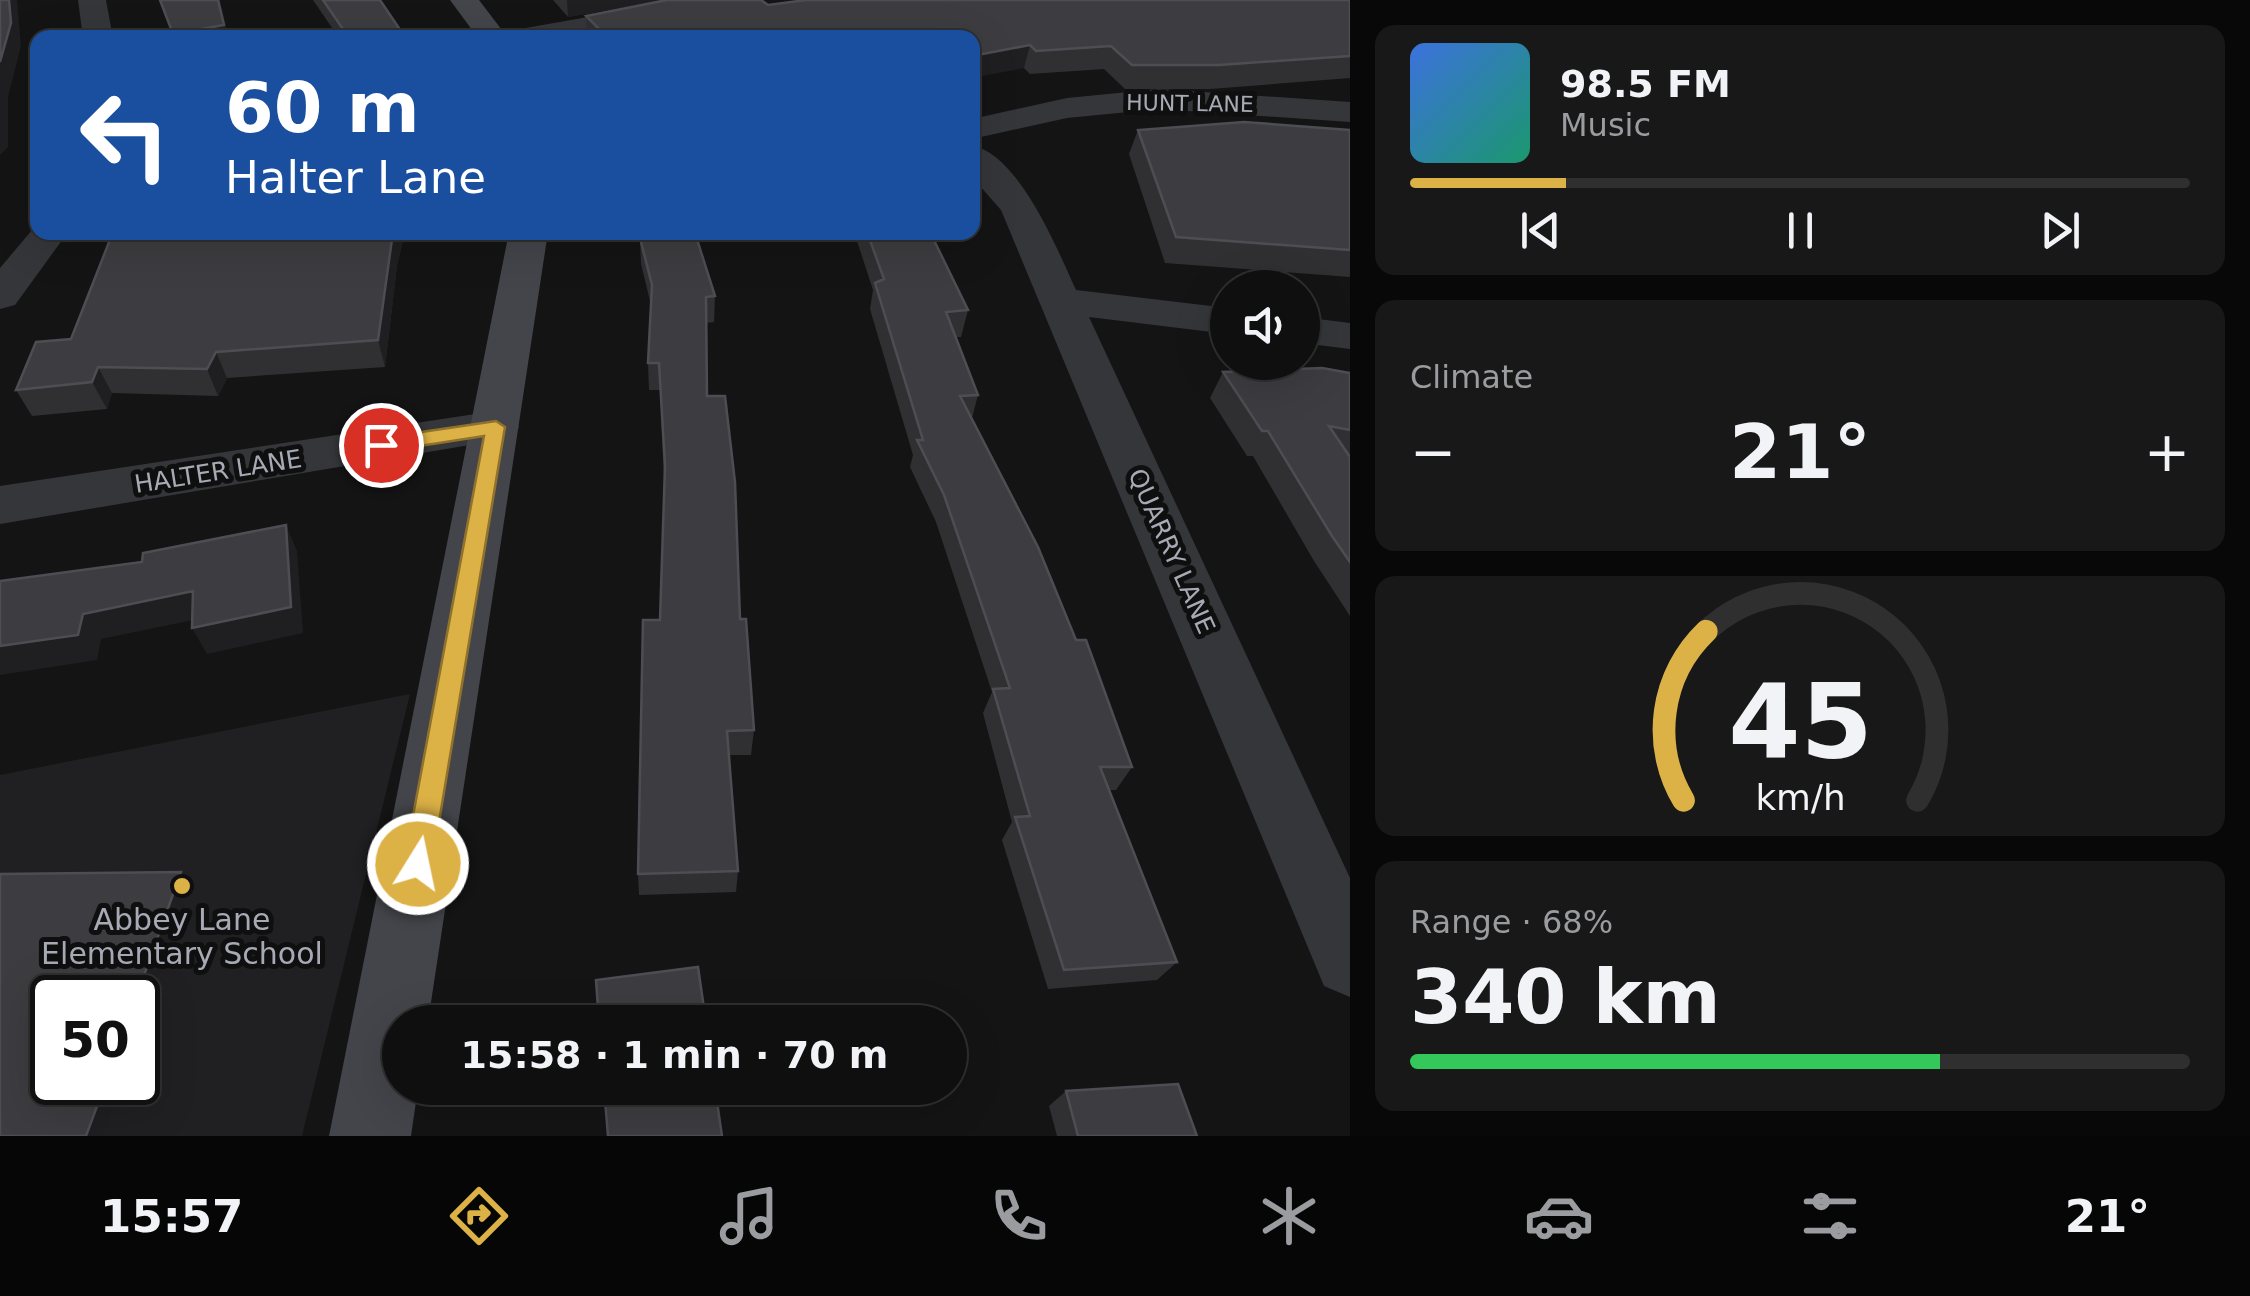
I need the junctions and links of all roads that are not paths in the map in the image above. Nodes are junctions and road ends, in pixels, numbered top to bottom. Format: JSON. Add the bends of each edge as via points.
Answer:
{"nodes":[{"id":1,"x":92,"y":0,"type":"edge"},
{"id":2,"x":464,"y":0,"type":"edge"},
{"id":3,"x":732,"y":0,"type":"edge"},
{"id":4,"x":97,"y":30,"type":"edge"},
{"id":5,"x":488,"y":30,"type":"edge"},
{"id":6,"x":565,"y":30,"type":"edge"},
{"id":7,"x":1350,"y":112,"type":"edge"},
{"id":8,"x":980,"y":127,"type":"edge"},
{"id":9,"x":980,"y":164,"type":"edge"},
{"id":10,"x":43,"y":240,"type":"edge"},
{"id":11,"x":528,"y":240,"type":"edge"},
{"id":12,"x":0,"y":296,"type":"edge"},
{"id":13,"x":1063,"y":300,"type":"junction"},
{"id":14,"x":1210,"y":318,"type":"edge"},
{"id":15,"x":1320,"y":332,"type":"edge"},
{"id":16,"x":1350,"y":336,"type":"edge"},
{"id":17,"x":496,"y":427,"type":"junction"},
{"id":18,"x":0,"y":506,"type":"edge"},
{"id":19,"x":1350,"y":960,"type":"edge"},
{"id":20,"x":370,"y":1136,"type":"edge"}],
"edges":[{"from":1,"to":4,"type":"street"},
{"from":2,"to":5,"type":"main road"},
{"from":3,"to":6,"type":"street"},
{"from":7,"to":8,"type":"street","name":"HUNT LANE","via":[[1160,99],[1067,108]]},
{"from":9,"to":13,"type":"street","name":"QUARRY LANE","via":[[1019,206]]},
{"from":10,"to":12,"type":"street"},
{"from":11,"to":17,"type":"main road"},
{"from":13,"to":14,"type":"street"},
{"from":13,"to":19,"type":"street","name":"QUARRY LANE"},
{"from":15,"to":16,"type":"street"},
{"from":17,"to":18,"type":"street","name":"HALTER LANE"},
{"from":17,"to":20,"type":"main road"}]}
